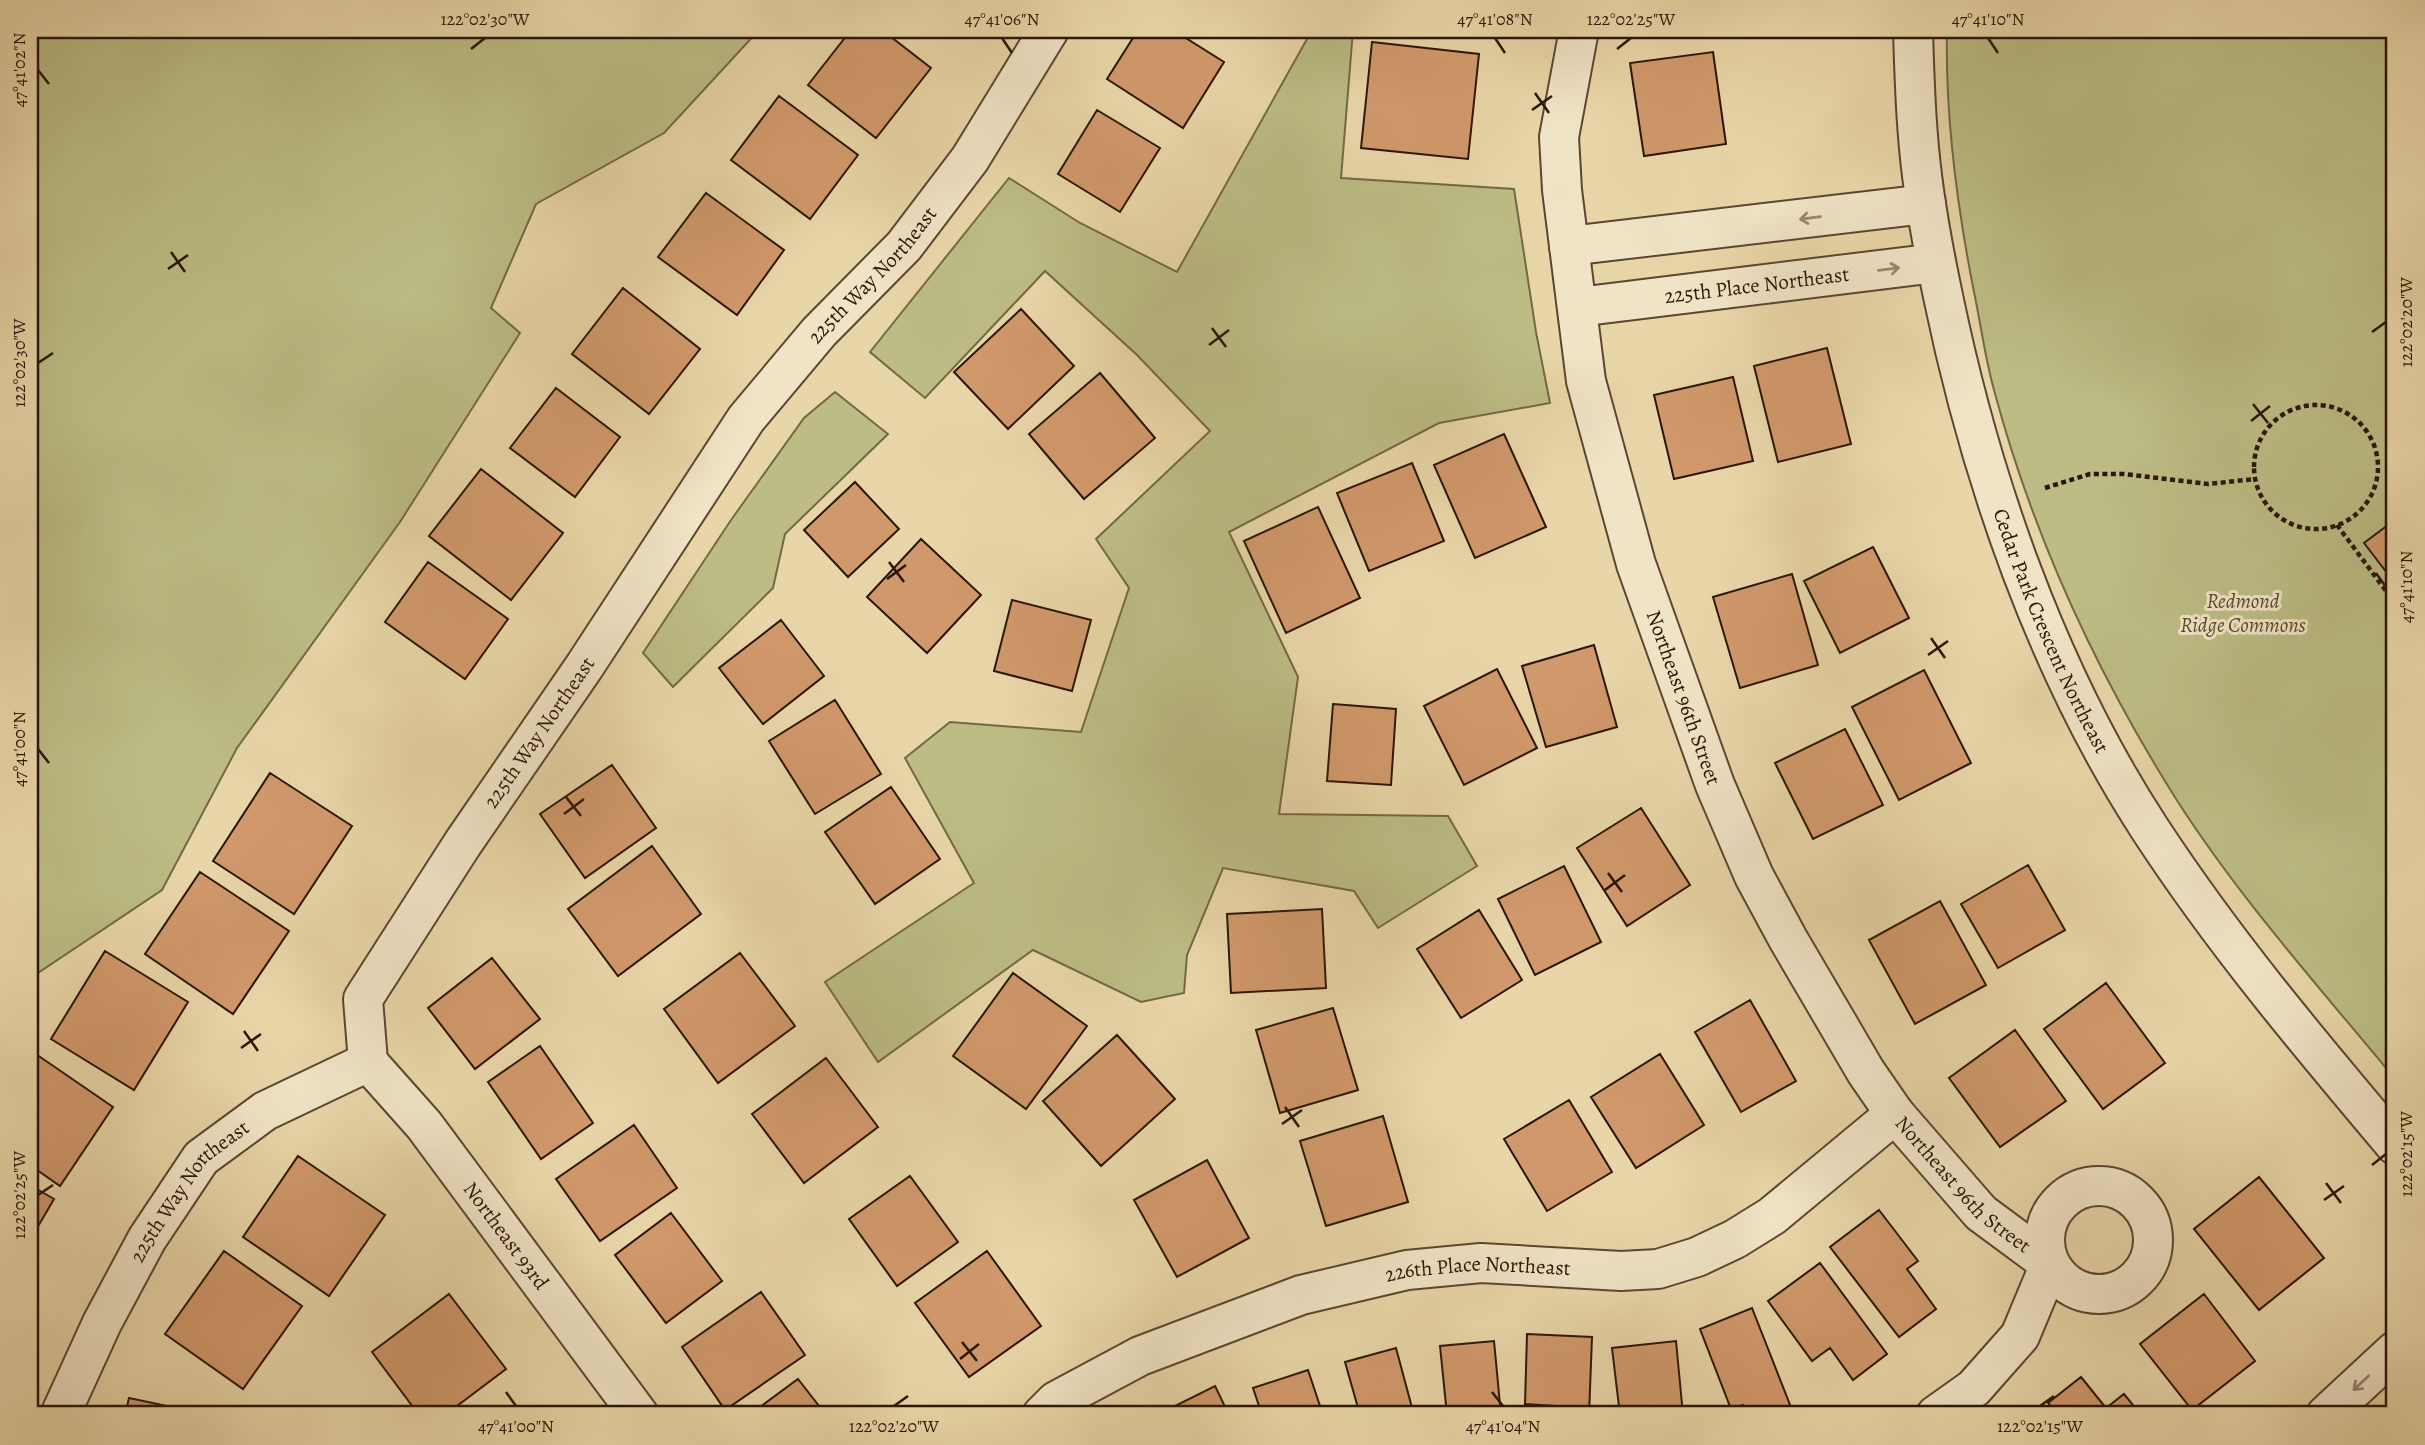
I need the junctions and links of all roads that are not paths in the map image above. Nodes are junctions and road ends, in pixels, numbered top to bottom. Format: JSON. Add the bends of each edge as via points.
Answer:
{"nodes":[{"id":1,"x":1049,"y":30,"type":"edge"},
{"id":2,"x":1579,"y":30,"type":"edge"},
{"id":3,"x":1913,"y":30,"type":"edge"},
{"id":4,"x":1926,"y":204,"type":"junction"},
{"id":5,"x":1569,"y":246,"type":"junction"},
{"id":6,"x":1936,"y":263,"type":"junction"},
{"id":7,"x":1578,"y":307,"type":"junction"},
{"id":8,"x":368,"y":1062,"type":"junction"},
{"id":9,"x":1895,"y":1114,"type":"junction"},
{"id":10,"x":2395,"y":1145,"type":"edge"},
{"id":11,"x":2395,"y":1351,"type":"edge"},
{"id":12,"x":60,"y":1415,"type":"edge"},
{"id":13,"x":639,"y":1415,"type":"edge"},
{"id":14,"x":1042,"y":1415,"type":"edge"},
{"id":15,"x":1936,"y":1415,"type":"edge"},
{"id":16,"x":2326,"y":1415,"type":"edge"}],
"edges":[{"from":1,"to":8,"type":"street","name":"225th Way Northeast","via":[[970,159],[904,246],[820,332],[746,419],[463,843],[363,999]]},
{"from":2,"to":5,"type":"street","name":"Northeast 96th Street","via":[[1559,137]]},
{"from":3,"to":4,"type":"street","name":"Cedar Park Crescent Northeast","via":[[1917,137]]},
{"from":4,"to":5,"type":"street","one_way":true},
{"from":4,"to":6,"type":"street","name":"Cedar Park Crescent Northeast"},
{"from":5,"to":7,"type":"street","name":"Northeast 96th Street"},
{"from":7,"to":6,"type":"street","name":"225th Place Northeast","one_way":true},
{"from":6,"to":10,"type":"street","name":"Cedar Park Crescent Northeast","via":[[1958,370],[1998,508],[2048,637],[2108,757],[2162,848],[2262,986]]},
{"from":7,"to":9,"type":"street","name":"Northeast 96th Street","via":[[1586,381],[1636,564],[1715,785],[1754,876],[1788,939]]},
{"from":8,"to":12,"type":"street","name":"225th Way Northeast","via":[[265,1111],[201,1158],[141,1251]]},
{"from":8,"to":13,"type":"street","name":"Northeast 93rd","via":[[424,1125]]},
{"from":9,"to":14,"type":"street","name":"226th Place Northeast","via":[[1772,1216],[1697,1257],[1658,1269],[1621,1271],[1481,1263],[1407,1270],[1301,1295],[1140,1356],[1056,1401]]},
{"from":9,"to":15,"type":"street","name":"Northeast 96th Street","via":[[1980,1213],[2050,1264],[2020,1336],[1974,1388]]},
{"from":11,"to":16,"type":"street","one_way":true}]}
